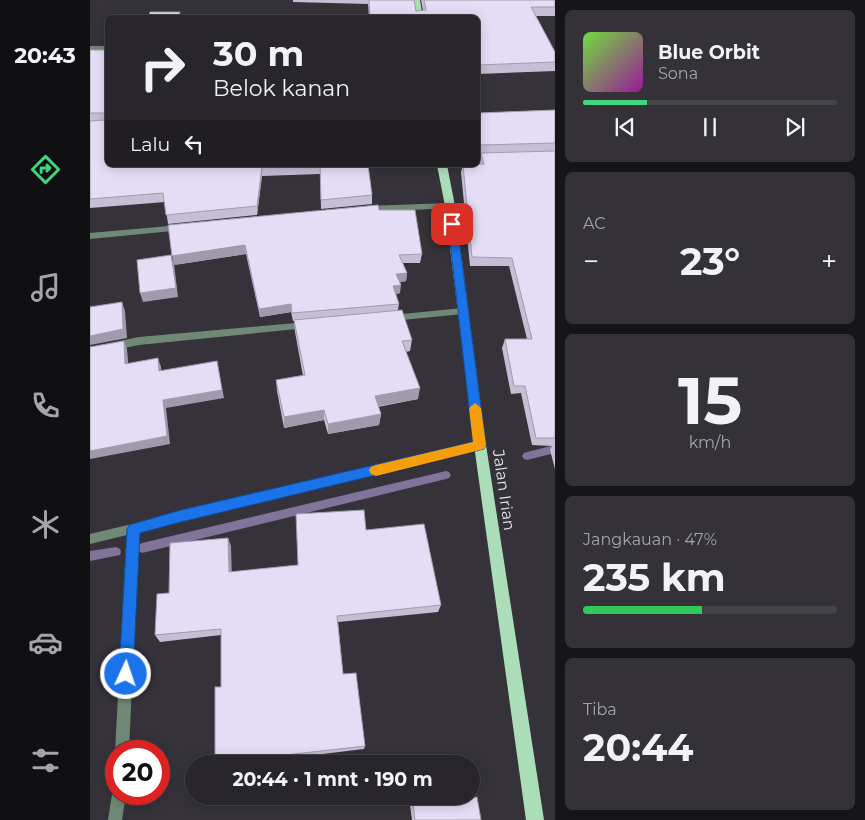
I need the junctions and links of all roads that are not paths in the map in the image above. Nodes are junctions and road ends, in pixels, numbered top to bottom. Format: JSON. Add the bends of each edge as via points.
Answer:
{"nodes":[{"id":1,"x":416,"y":0,"type":"edge"},
{"id":2,"x":418,"y":15,"type":"edge"},
{"id":3,"x":90,"y":48,"type":"edge"},
{"id":4,"x":105,"y":48,"type":"edge"},
{"id":5,"x":442,"y":167,"type":"edge"},
{"id":6,"x":450,"y":206,"type":"junction"},
{"id":7,"x":360,"y":210,"type":"edge"},
{"id":8,"x":190,"y":226,"type":"edge"},
{"id":9,"x":90,"y":236,"type":"edge"},
{"id":10,"x":463,"y":311,"type":"junction"},
{"id":11,"x":384,"y":318,"type":"edge"},
{"id":12,"x":314,"y":325,"type":"edge"},
{"id":13,"x":90,"y":351,"type":"edge"},
{"id":14,"x":480,"y":445,"type":"junction"},
{"id":15,"x":133,"y":529,"type":"junction"},
{"id":16,"x":90,"y":539,"type":"edge"},
{"id":17,"x":123,"y":740,"type":"edge"},
{"id":18,"x":117,"y":805,"type":"edge"},
{"id":19,"x":115,"y":820,"type":"edge"},
{"id":20,"x":535,"y":820,"type":"edge"}],
"edges":[{"from":1,"to":2,"type":"main road"},
{"from":3,"to":4,"type":"street"},
{"from":5,"to":6,"type":"main road","name":"Jalan Irian"},
{"from":6,"to":7,"type":"street"},
{"from":6,"to":10,"type":"main road","name":"Jalan Irian"},
{"from":8,"to":9,"type":"street"},
{"from":10,"to":11,"type":"street"},
{"from":10,"to":14,"type":"main road","name":"Jalan Irian"},
{"from":12,"to":13,"type":"street","via":[[139,341]]},
{"from":14,"to":15,"type":"street"},
{"from":14,"to":20,"type":"main road","name":"Jalan Irian"},
{"from":15,"to":16,"type":"street"},
{"from":15,"to":17,"type":"street"},
{"from":18,"to":19,"type":"street"}]}
